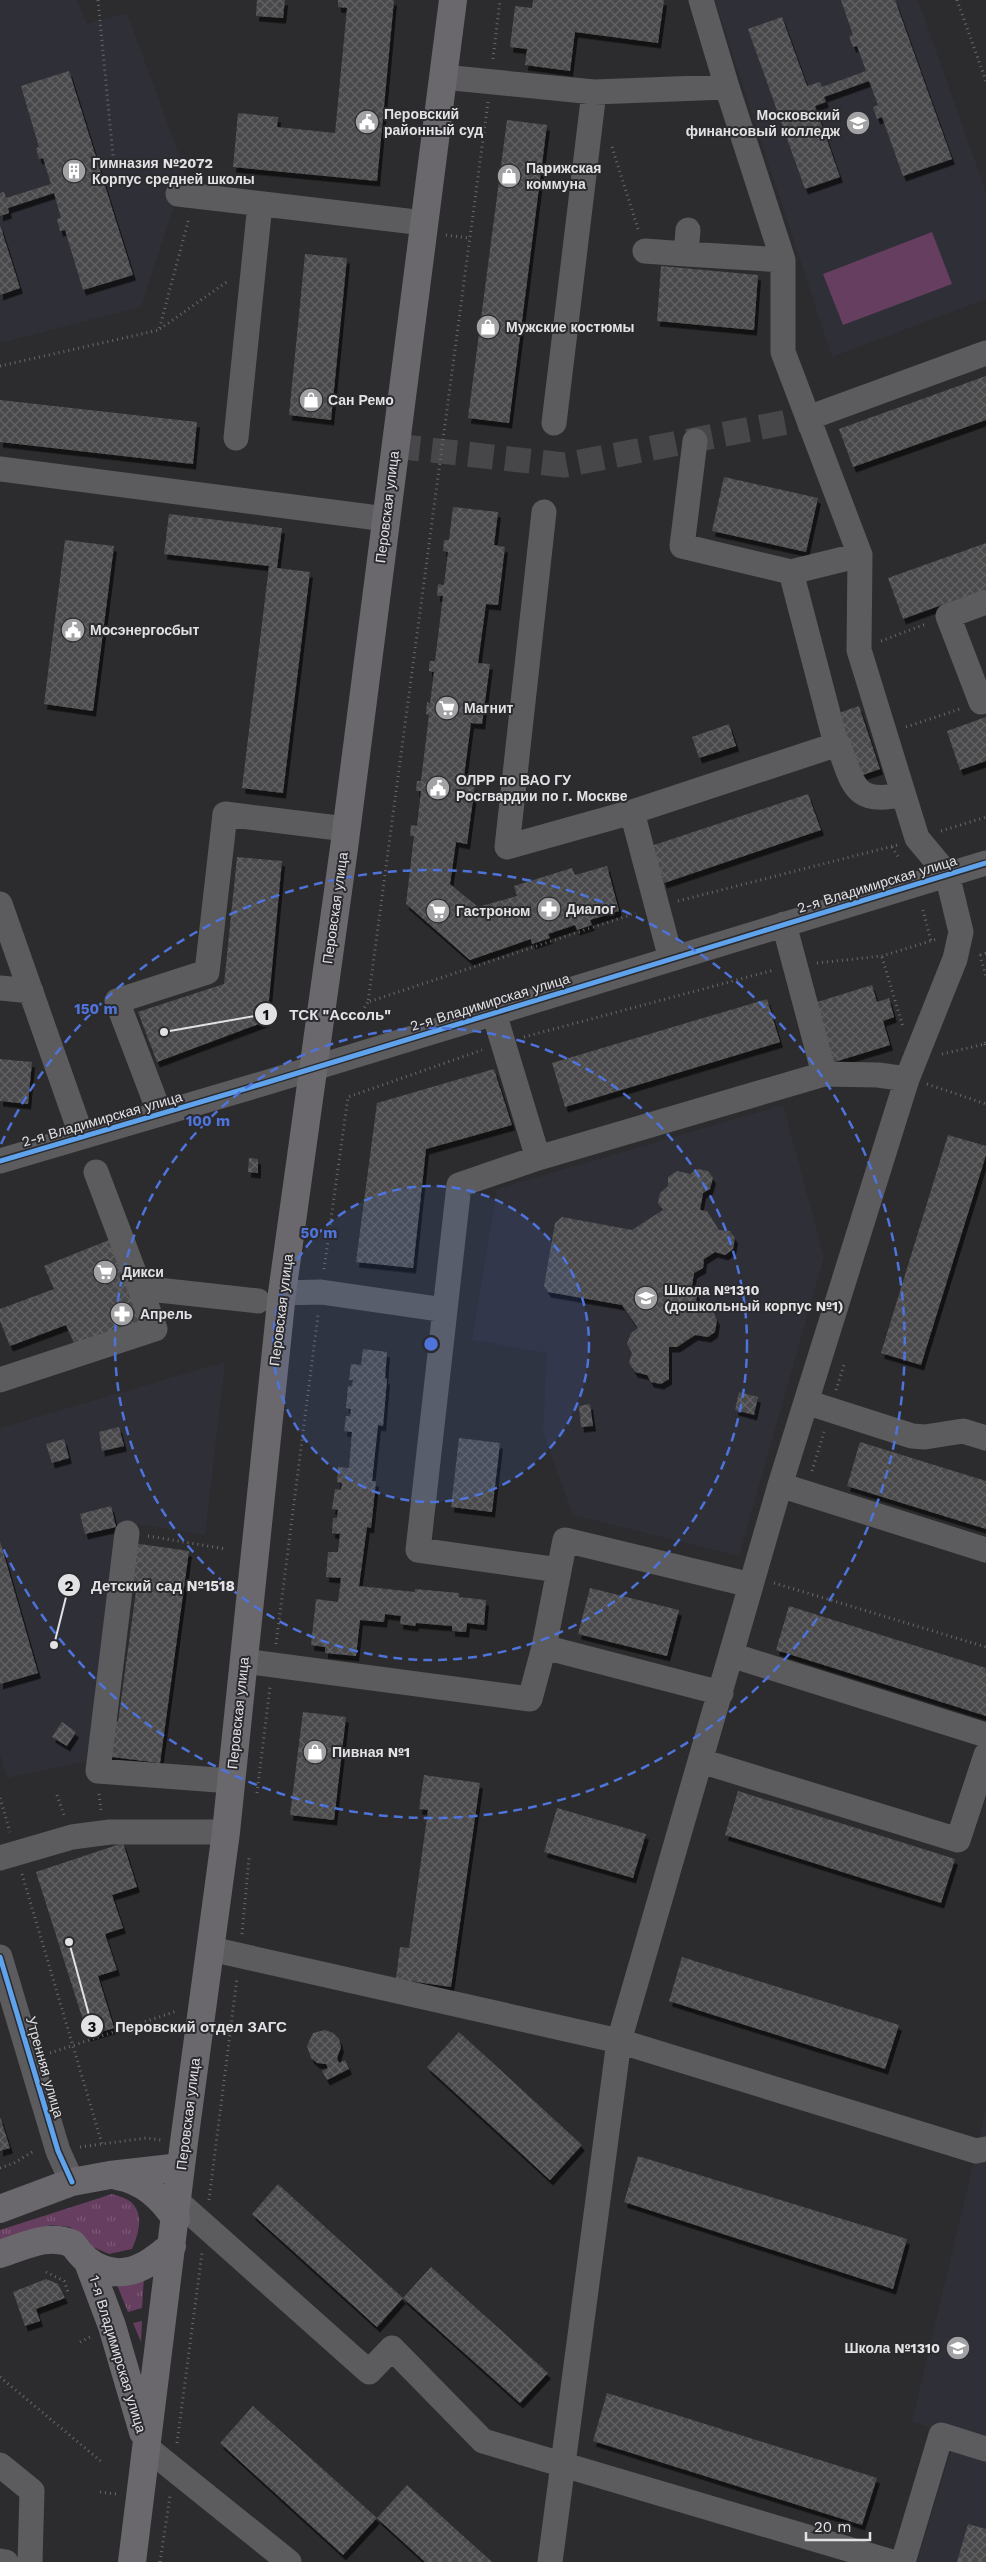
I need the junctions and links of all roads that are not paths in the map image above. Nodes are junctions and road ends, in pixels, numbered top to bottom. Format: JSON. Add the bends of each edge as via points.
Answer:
{"nodes":[{"id":1,"x":453,"y":0,"type":"edge"},
{"id":2,"x":700,"y":0,"type":"edge"},
{"id":3,"x":443,"y":77,"type":"junction"},
{"id":4,"x":727,"y":87,"type":"junction"},
{"id":5,"x":594,"y":92,"type":"junction"},
{"id":6,"x":186,"y":195,"type":"road end"},
{"id":7,"x":260,"y":204,"type":"junction"},
{"id":8,"x":435,"y":229,"type":"junction"},
{"id":9,"x":645,"y":251,"type":"road end"},
{"id":10,"x":783,"y":260,"type":"junction"},
{"id":11,"x":986,"y":353,"type":"edge"},
{"id":12,"x":808,"y":418,"type":"junction"},
{"id":13,"x":554,"y":423,"type":"dead end"},
{"id":14,"x":236,"y":438,"type":"dead end"},
{"id":15,"x":695,"y":441,"type":"dead end"},
{"id":16,"x":0,"y":469,"type":"edge"},
{"id":17,"x":544,"y":512,"type":"dead end"},
{"id":18,"x":386,"y":519,"type":"junction"},
{"id":19,"x":860,"y":555,"type":"junction"},
{"id":20,"x":791,"y":572,"type":"junction"},
{"id":21,"x":986,"y":602,"type":"edge"},
{"id":22,"x":984,"y":701,"type":"edge"},
{"id":23,"x":836,"y":744,"type":"junction"},
{"id":24,"x":902,"y":794,"type":"junction"},
{"id":25,"x":632,"y":812,"type":"junction"},
{"id":26,"x":346,"y":829,"type":"junction"},
{"id":27,"x":986,"y":863,"type":"edge"},
{"id":28,"x":947,"y":874,"type":"junction"},
{"id":29,"x":0,"y":904,"type":"edge"},
{"id":30,"x":784,"y":924,"type":"junction"},
{"id":31,"x":671,"y":959,"type":"junction"},
{"id":32,"x":0,"y":988,"type":"edge"},
{"id":33,"x":31,"y":992,"type":"junction"},
{"id":34,"x":494,"y":1013,"type":"junction"},
{"id":35,"x":312,"y":1069,"type":"junction"},
{"id":36,"x":824,"y":1074,"type":"junction"},
{"id":37,"x":907,"y":1079,"type":"junction"},
{"id":38,"x":160,"y":1114,"type":"junction"},
{"id":39,"x":82,"y":1137,"type":"junction"},
{"id":40,"x":538,"y":1158,"type":"junction"},
{"id":41,"x":0,"y":1161,"type":"edge"},
{"id":42,"x":96,"y":1172,"type":"dead end"},
{"id":43,"x":140,"y":1288,"type":"junction"},
{"id":44,"x":270,"y":1297,"type":"junction"},
{"id":45,"x":445,"y":1310,"type":"junction"},
{"id":46,"x":0,"y":1380,"type":"edge"},
{"id":47,"x":806,"y":1402,"type":"junction"},
{"id":48,"x":986,"y":1438,"type":"edge"},
{"id":49,"x":780,"y":1485,"type":"junction"},
{"id":50,"x":127,"y":1533,"type":"road end"},
{"id":51,"x":986,"y":1550,"type":"edge"},
{"id":52,"x":559,"y":1570,"type":"junction"},
{"id":53,"x":759,"y":1583,"type":"junction"},
{"id":54,"x":544,"y":1647,"type":"junction"},
{"id":55,"x":731,"y":1655,"type":"junction"},
{"id":56,"x":243,"y":1662,"type":"junction"},
{"id":57,"x":721,"y":1693,"type":"junction"},
{"id":58,"x":986,"y":1735,"type":"edge"},
{"id":59,"x":986,"y":1755,"type":"edge"},
{"id":60,"x":701,"y":1761,"type":"junction"},
{"id":61,"x":231,"y":1781,"type":"junction"},
{"id":62,"x":226,"y":1832,"type":"junction"},
{"id":63,"x":8,"y":1855,"type":"edge"},
{"id":64,"x":211,"y":1949,"type":"junction"},
{"id":65,"x":0,"y":1957,"type":"edge"},
{"id":66,"x":6,"y":2000,"type":"edge"},
{"id":67,"x":619,"y":2041,"type":"junction"},
{"id":68,"x":986,"y":2149,"type":"edge"},
{"id":69,"x":182,"y":2155,"type":"junction"},
{"id":70,"x":110,"y":2175,"type":"junction"},
{"id":71,"x":72,"y":2182,"type":"junction"},
{"id":72,"x":0,"y":2209,"type":"edge"},
{"id":73,"x":176,"y":2210,"type":"junction"},
{"id":74,"x":172,"y":2246,"type":"junction"},
{"id":75,"x":0,"y":2254,"type":"edge"},
{"id":76,"x":88,"y":2262,"type":"junction"},
{"id":77,"x":146,"y":2447,"type":"junction"},
{"id":78,"x":986,"y":2449,"type":"edge"},
{"id":79,"x":0,"y":2465,"type":"edge"},
{"id":80,"x":562,"y":2465,"type":"junction"},
{"id":81,"x":0,"y":2562,"type":"edge"},
{"id":82,"x":6,"y":2562,"type":"edge"},
{"id":83,"x":30,"y":2562,"type":"edge"},
{"id":84,"x":132,"y":2562,"type":"edge"},
{"id":85,"x":289,"y":2562,"type":"edge"},
{"id":86,"x":550,"y":2562,"type":"edge"},
{"id":87,"x":892,"y":2562,"type":"edge"},
{"id":88,"x":903,"y":2562,"type":"edge"}],
"edges":[{"from":1,"to":3,"type":"main road","name":"Перовская улица"},
{"from":2,"to":4,"type":"street"},
{"from":3,"to":5,"type":"street"},
{"from":3,"to":8,"type":"main road","name":"Перовская улица"},
{"from":4,"to":5,"type":"street"},
{"from":4,"to":10,"type":"street"},
{"from":5,"to":13,"type":"street"},
{"from":6,"to":7,"type":"street"},
{"from":7,"to":8,"type":"street"},
{"from":7,"to":14,"type":"street"},
{"from":8,"to":18,"type":"main road","name":"Перовская улица"},
{"from":9,"to":10,"type":"street","via":[[687,242]]},
{"from":10,"to":12,"type":"street","via":[[783,352]]},
{"from":11,"to":12,"type":"street"},
{"from":12,"to":19,"type":"street"},
{"from":15,"to":20,"type":"street","via":[[682,546]]},
{"from":16,"to":18,"type":"street"},
{"from":17,"to":25,"type":"street","via":[[507,847]]},
{"from":18,"to":26,"type":"main road","name":"Перовская улица"},
{"from":19,"to":20,"type":"street"},
{"from":19,"to":24,"type":"street","via":[[859,650]]},
{"from":20,"to":23,"type":"street"},
{"from":21,"to":22,"type":"street","via":[[948,616]]},
{"from":23,"to":24,"type":"street","via":[[855,788],[862,794],[880,798]]},
{"from":23,"to":25,"type":"street"},
{"from":24,"to":28,"type":"street","via":[[916,838]]},
{"from":25,"to":31,"type":"street"},
{"from":26,"to":35,"type":"main road","name":"Перовская улица"},
{"from":26,"to":38,"type":"street","via":[[225,814],[206,972],[117,1000]]},
{"from":27,"to":28,"type":"street","name":"2-я Владимирская улица"},
{"from":28,"to":30,"type":"street","name":"2-я Владимирская улица"},
{"from":28,"to":37,"type":"street","via":[[961,932],[930,1051]]},
{"from":29,"to":33,"type":"street"},
{"from":30,"to":31,"type":"street","name":"2-я Владимирская улица"},
{"from":30,"to":36,"type":"street"},
{"from":31,"to":34,"type":"street","name":"2-я Владимирская улица"},
{"from":32,"to":33,"type":"street"},
{"from":33,"to":39,"type":"street"},
{"from":34,"to":35,"type":"street","name":"2-я Владимирская улица"},
{"from":34,"to":40,"type":"street"},
{"from":35,"to":38,"type":"street","name":"2-я Владимирская улица"},
{"from":35,"to":44,"type":"main road","name":"Перовская улица"},
{"from":36,"to":37,"type":"street"},
{"from":36,"to":40,"type":"street"},
{"from":37,"to":47,"type":"street"},
{"from":38,"to":39,"type":"street","name":"2-я Владимирская улица"},
{"from":39,"to":41,"type":"street","name":"2-я Владимирская улица"},
{"from":40,"to":45,"type":"street","via":[[460,1185]]},
{"from":42,"to":43,"type":"street"},
{"from":43,"to":44,"type":"street"},
{"from":43,"to":46,"type":"street","via":[[154,1329]]},
{"from":44,"to":45,"type":"street","via":[[321,1292]]},
{"from":44,"to":56,"type":"main road","name":"Перовская улица"},
{"from":45,"to":52,"type":"street","via":[[418,1550]]},
{"from":47,"to":48,"type":"street","via":[[912,1436],[963,1431]]},
{"from":47,"to":49,"type":"street"},
{"from":49,"to":51,"type":"street"},
{"from":49,"to":53,"type":"street"},
{"from":50,"to":61,"type":"street","via":[[98,1771]]},
{"from":52,"to":53,"type":"street","via":[[565,1540]]},
{"from":52,"to":54,"type":"street"},
{"from":53,"to":55,"type":"street"},
{"from":54,"to":56,"type":"street","via":[[530,1699]]},
{"from":54,"to":57,"type":"street"},
{"from":55,"to":57,"type":"street"},
{"from":55,"to":58,"type":"street"},
{"from":56,"to":61,"type":"main road","name":"Перовская улица"},
{"from":57,"to":60,"type":"street"},
{"from":59,"to":60,"type":"street","via":[[958,1840]]},
{"from":60,"to":67,"type":"street"},
{"from":61,"to":62,"type":"main road","name":"Перовская улица"},
{"from":62,"to":63,"type":"street","via":[[72,1837]]},
{"from":62,"to":64,"type":"main road","name":"Перовская улица"},
{"from":64,"to":67,"type":"street"},
{"from":64,"to":69,"type":"main road","name":"Перовская улица"},
{"from":65,"to":66,"type":"street","name":"Утренняя улица"},
{"from":66,"to":71,"type":"street","name":"Утренняя улица","via":[[31,2059],[58,2150]]},
{"from":67,"to":68,"type":"street","via":[[976,2151]]},
{"from":67,"to":80,"type":"street"},
{"from":69,"to":70,"type":"main road"},
{"from":69,"to":73,"type":"main road","name":"Перовская улица"},
{"from":70,"to":71,"type":"main road"},
{"from":70,"to":73,"type":"main road","via":[[130,2180]]},
{"from":71,"to":72,"type":"main road"},
{"from":73,"to":74,"type":"main road","name":"Перовская улица"},
{"from":73,"to":80,"type":"street","via":[[206,2224],[369,2372],[392,2348],[483,2441]]},
{"from":74,"to":76,"type":"main road","name":"1-я Владимирская улица","via":[[144,2266],[132,2270],[104,2271]]},
{"from":74,"to":77,"type":"main road","name":"Перовская улица"},
{"from":75,"to":76,"type":"main road","name":"1-я Владимирская улица","via":[[48,2238],[74,2244]]},
{"from":76,"to":77,"type":"main road","name":"1-я Владимирская улица","via":[[127,2374]]},
{"from":77,"to":84,"type":"main road","name":"Перовская улица"},
{"from":77,"to":85,"type":"street"},
{"from":78,"to":88,"type":"street","via":[[942,2435]]},
{"from":79,"to":83,"type":"street","via":[[32,2492]]},
{"from":80,"to":86,"type":"street"},
{"from":80,"to":87,"type":"street"},
{"from":81,"to":82,"type":"street"}]}
